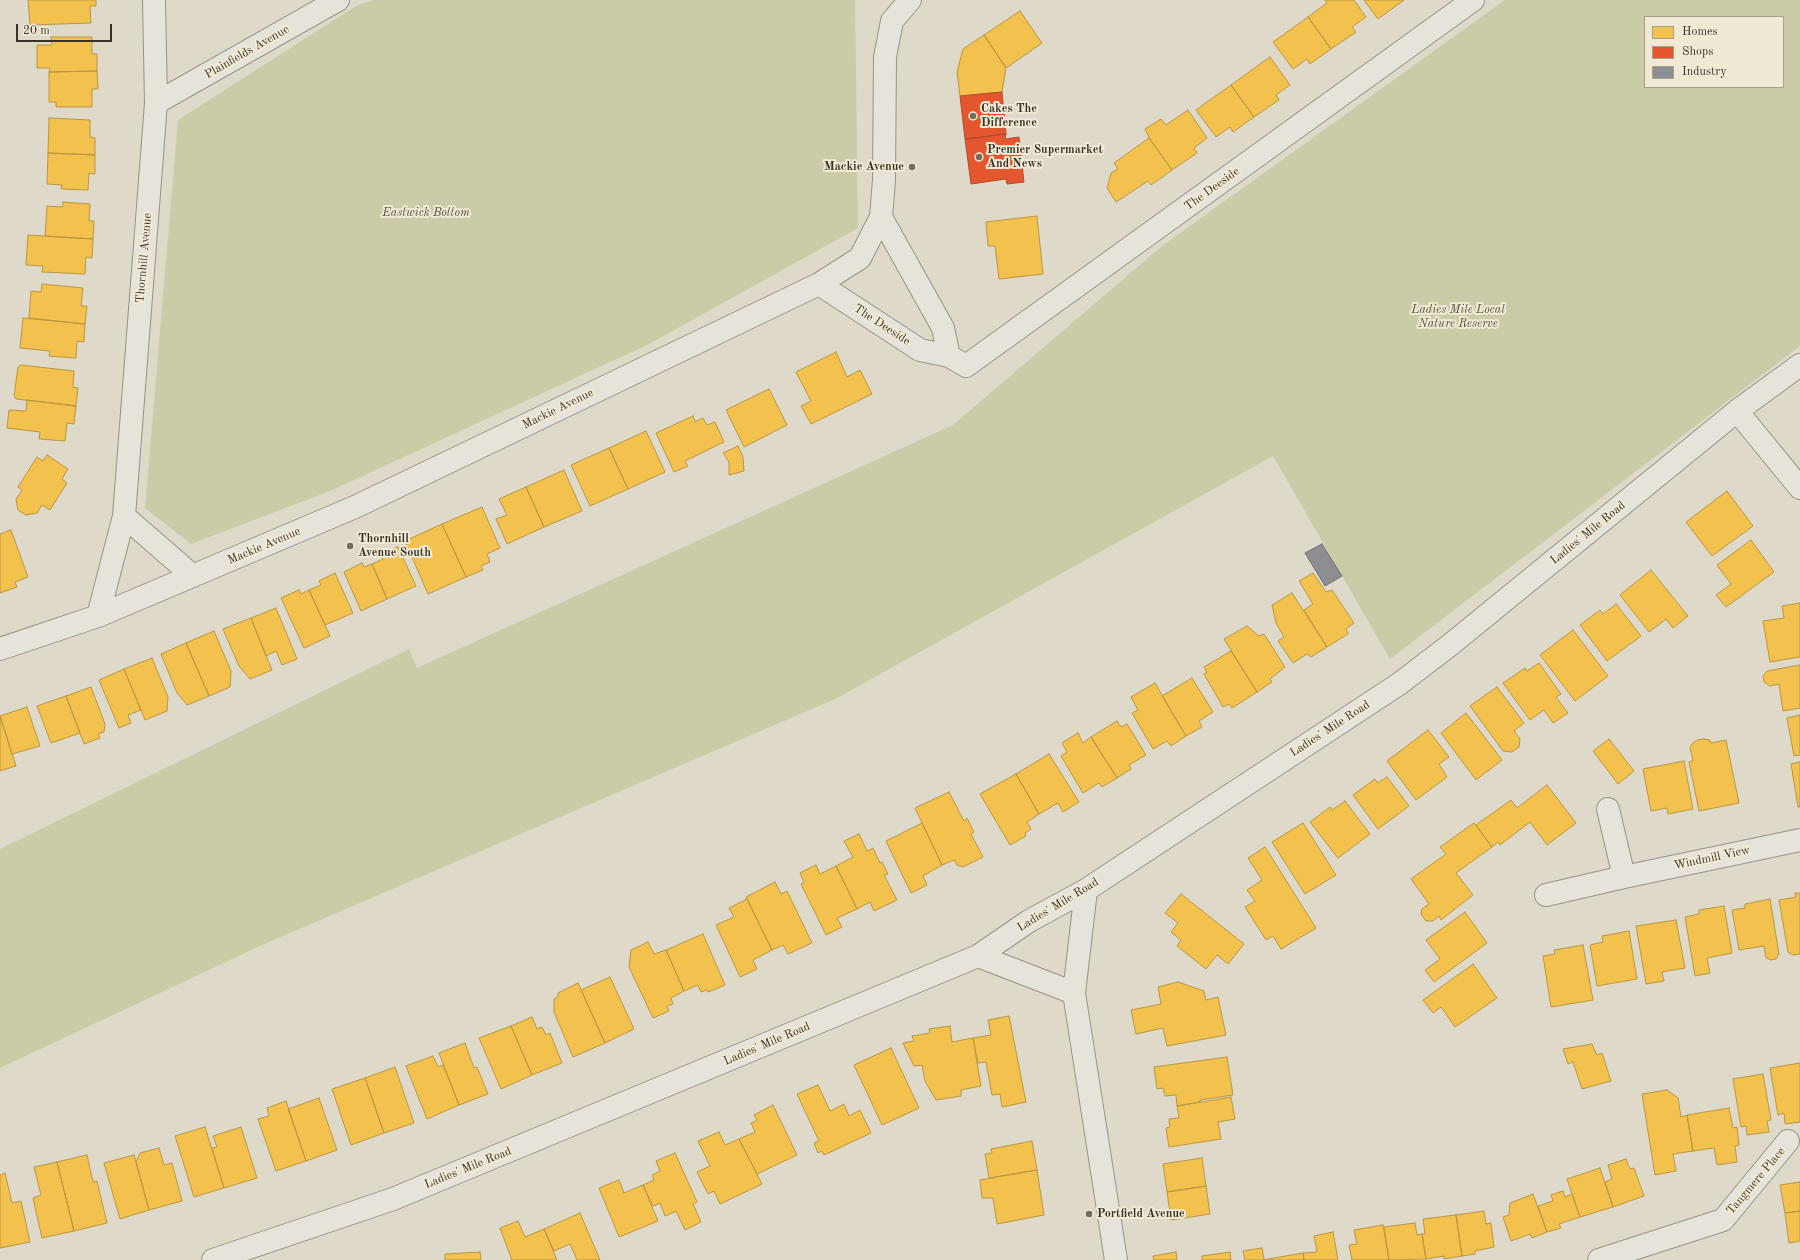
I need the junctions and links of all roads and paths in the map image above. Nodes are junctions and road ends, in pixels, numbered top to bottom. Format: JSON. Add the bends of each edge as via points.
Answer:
{"nodes":[{"id":1,"x":154,"y":0,"type":"edge"},
{"id":2,"x":338,"y":0,"type":"edge"},
{"id":3,"x":910,"y":0,"type":"edge"},
{"id":4,"x":1473,"y":0,"type":"edge"},
{"id":5,"x":156,"y":103,"type":"junction"},
{"id":6,"x":881,"y":217,"type":"junction"},
{"id":7,"x":819,"y":284,"type":"junction"},
{"id":8,"x":950,"y":356,"type":"junction"},
{"id":9,"x":1800,"y":365,"type":"edge"},
{"id":10,"x":1738,"y":411,"type":"junction"},
{"id":11,"x":1800,"y":488,"type":"edge"},
{"id":12,"x":124,"y":516,"type":"junction"},
{"id":13,"x":193,"y":576,"type":"junction"},
{"id":14,"x":98,"y":616,"type":"junction"},
{"id":15,"x":0,"y":650,"type":"edge"},
{"id":16,"x":1608,"y":809,"type":"dead end"},
{"id":17,"x":1800,"y":840,"type":"edge"},
{"id":18,"x":1624,"y":877,"type":"junction"},
{"id":19,"x":1086,"y":890,"type":"junction"},
{"id":20,"x":1546,"y":895,"type":"dead end"},
{"id":21,"x":978,"y":956,"type":"junction"},
{"id":22,"x":1074,"y":993,"type":"junction"},
{"id":23,"x":1788,"y":1141,"type":"dead end"},
{"id":24,"x":213,"y":1260,"type":"edge"},
{"id":25,"x":1116,"y":1260,"type":"edge"},
{"id":26,"x":1599,"y":1260,"type":"edge"}],
"edges":[{"from":1,"to":5,"type":"street","name":"Thornhill Avenue"},
{"from":2,"to":5,"type":"street","name":"Plainfields Avenue"},
{"from":3,"to":6,"type":"street","name":"Mackie Avenue","via":[[892,22],[885,57],[884,180]]},
{"from":4,"to":8,"type":"street","name":"The Deeside","via":[[966,366]]},
{"from":5,"to":12,"type":"street","name":"Thornhill Avenue"},
{"from":6,"to":7,"type":"street","name":"Mackie Avenue","via":[[860,258]]},
{"from":6,"to":8,"type":"street","via":[[943,328]]},
{"from":7,"to":8,"type":"street","name":"The Deeside","via":[[920,350]]},
{"from":7,"to":13,"type":"street","name":"Mackie Avenue","via":[[355,507]]},
{"from":9,"to":10,"type":"street","name":"Ladies' Mile Road"},
{"from":10,"to":11,"type":"street"},
{"from":10,"to":19,"type":"street","name":"Ladies' Mile Road","via":[[1399,684]]},
{"from":12,"to":13,"type":"street"},
{"from":12,"to":14,"type":"street","name":"Thornhill Avenue"},
{"from":13,"to":14,"type":"street","name":"Mackie Avenue"},
{"from":14,"to":15,"type":"street","name":"Mackie Avenue"},
{"from":16,"to":18,"type":"street"},
{"from":17,"to":18,"type":"street","name":"Windmill View"},
{"from":18,"to":20,"type":"street","name":"Windmill View"},
{"from":19,"to":21,"type":"street","name":"Ladies' Mile Road","via":[[1030,921]]},
{"from":19,"to":22,"type":"street"},
{"from":21,"to":22,"type":"street"},
{"from":21,"to":24,"type":"street","name":"Ladies' Mile Road","via":[[393,1199]]},
{"from":22,"to":25,"type":"street"},
{"from":23,"to":26,"type":"street","name":"Tangmere Place","via":[[1723,1220]]}]}
